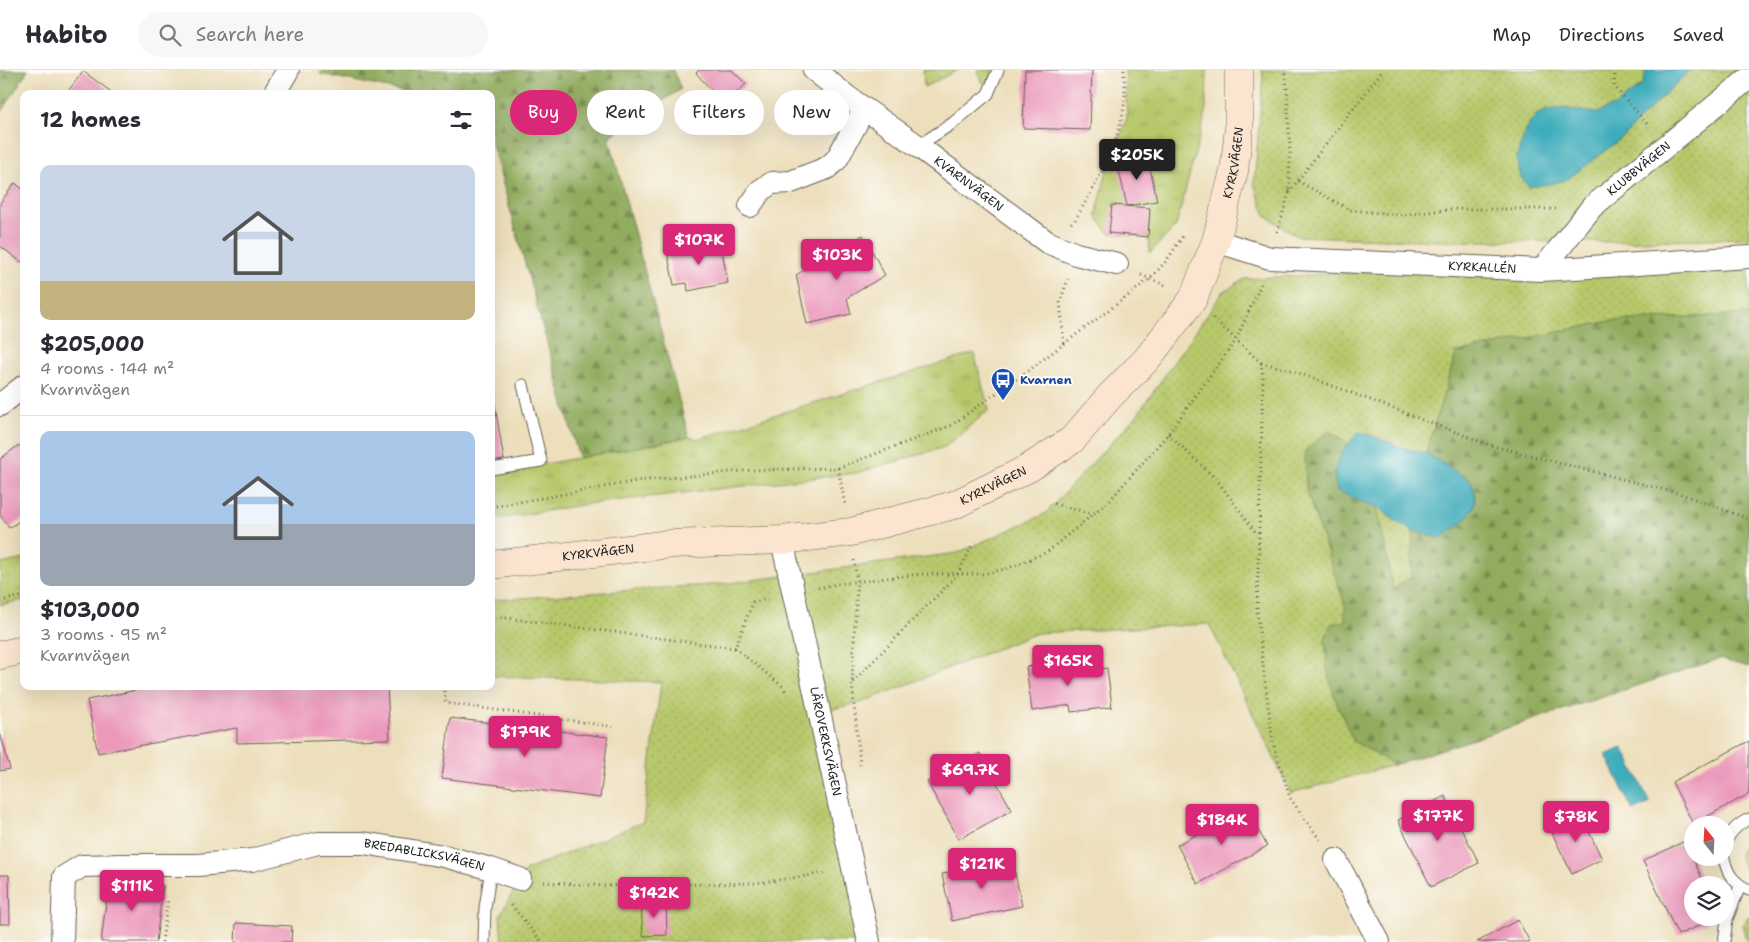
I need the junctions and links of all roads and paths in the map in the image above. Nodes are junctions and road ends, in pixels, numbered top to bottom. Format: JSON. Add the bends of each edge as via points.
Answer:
{"nodes":[{"id":1,"x":288,"y":70,"type":"edge"},
{"id":2,"x":814,"y":70,"type":"edge"},
{"id":3,"x":998,"y":70,"type":"edge"},
{"id":4,"x":1124,"y":70,"type":"edge"},
{"id":5,"x":1239,"y":70,"type":"edge"},
{"id":6,"x":1284,"y":70,"type":"edge"},
{"id":7,"x":1383,"y":70,"type":"edge"},
{"id":8,"x":1615,"y":70,"type":"edge"},
{"id":9,"x":1749,"y":78,"type":"edge"},
{"id":10,"x":276,"y":90,"type":"edge"},
{"id":11,"x":864,"y":109,"type":"junction"},
{"id":12,"x":1645,"y":122,"type":"dead end"},
{"id":13,"x":918,"y":146,"type":"junction"},
{"id":14,"x":1298,"y":181,"type":"junction"},
{"id":15,"x":750,"y":206,"type":"dead end"},
{"id":16,"x":1588,"y":212,"type":"junction"},
{"id":17,"x":1183,"y":236,"type":"dead end"},
{"id":18,"x":1216,"y":241,"type":"junction"},
{"id":19,"x":1047,"y":242,"type":"junction"},
{"id":20,"x":1076,"y":254,"type":"junction"},
{"id":21,"x":1749,"y":257,"type":"edge"},
{"id":22,"x":1117,"y":264,"type":"dead end"},
{"id":23,"x":1542,"y":270,"type":"junction"},
{"id":24,"x":1064,"y":343,"type":"junction"},
{"id":25,"x":1260,"y":363,"type":"junction"},
{"id":26,"x":523,"y":385,"type":"dead end"},
{"id":27,"x":20,"y":389,"type":"edge"},
{"id":28,"x":0,"y":405,"type":"edge"},
{"id":29,"x":1168,"y":434,"type":"junction"},
{"id":30,"x":495,"y":468,"type":"edge"},
{"id":31,"x":1054,"y":504,"type":"dead end"},
{"id":32,"x":495,"y":506,"type":"edge"},
{"id":33,"x":1092,"y":514,"type":"junction"},
{"id":34,"x":1749,"y":519,"type":"edge"},
{"id":35,"x":1258,"y":534,"type":"junction"},
{"id":36,"x":782,"y":540,"type":"junction"},
{"id":37,"x":972,"y":546,"type":"dead end"},
{"id":38,"x":495,"y":565,"type":"edge"},
{"id":39,"x":957,"y":575,"type":"junction"},
{"id":40,"x":857,"y":581,"type":"junction"},
{"id":41,"x":794,"y":594,"type":"junction"},
{"id":42,"x":20,"y":597,"type":"edge"},
{"id":43,"x":0,"y":600,"type":"edge"},
{"id":44,"x":495,"y":617,"type":"edge"},
{"id":45,"x":20,"y":651,"type":"edge"},
{"id":46,"x":0,"y":655,"type":"edge"},
{"id":47,"x":852,"y":683,"type":"junction"},
{"id":48,"x":444,"y":690,"type":"edge"},
{"id":49,"x":616,"y":727,"type":"dead end"},
{"id":50,"x":860,"y":770,"type":"dead end"},
{"id":51,"x":1749,"y":820,"type":"edge"},
{"id":52,"x":1734,"y":828,"type":"edge"},
{"id":53,"x":1336,"y":860,"type":"joint"},
{"id":54,"x":1726,"y":866,"type":"edge"},
{"id":55,"x":852,"y":869,"type":"junction"},
{"id":56,"x":503,"y":873,"type":"junction"},
{"id":57,"x":1744,"y":888,"type":"edge"},
{"id":58,"x":168,"y":898,"type":"dead end"},
{"id":59,"x":62,"y":942,"type":"edge"},
{"id":60,"x":162,"y":942,"type":"edge"},
{"id":61,"x":484,"y":942,"type":"edge"},
{"id":62,"x":542,"y":942,"type":"edge"},
{"id":63,"x":869,"y":942,"type":"edge"},
{"id":64,"x":1378,"y":942,"type":"edge"},
{"id":65,"x":1724,"y":942,"type":"edge"}],
"edges":[{"from":1,"to":10,"type":"street"},
{"from":2,"to":11,"type":"street","name":"KVARNVÄGEN"},
{"from":3,"to":13,"type":"lane","via":[[988,94]]},
{"from":4,"to":19,"type":"path","via":[[1125,95],[1118,136],[1075,220]]},
{"from":5,"to":18,"type":"street","name":"KYRKVÄGEN","via":[[1239,128],[1234,171]]},
{"from":6,"to":14,"type":"path","via":[[1290,152],[1289,193]]},
{"from":7,"to":14,"type":"path"},
{"from":8,"to":12,"type":"path","via":[[1614,86]]},
{"from":9,"to":16,"type":"street","name":"KLUBBVÄGEN"},
{"from":11,"to":13,"type":"street","name":"KVARNVÄGEN"},
{"from":11,"to":15,"type":"street","via":[[838,159],[827,168],[791,182],[772,183],[761,190]]},
{"from":13,"to":19,"type":"street","name":"KVARNVÄGEN"},
{"from":14,"to":16,"type":"path","via":[[1350,210],[1403,215],[1453,209],[1550,208]]},
{"from":16,"to":23,"type":"street","name":"KLUBBVÄGEN"},
{"from":17,"to":24,"type":"path","via":[[1150,279]]},
{"from":18,"to":23,"type":"street","name":"KYRKALLÉN","via":[[1270,258]]},
{"from":18,"to":36,"type":"street","name":"KYRKVÄGEN","via":[[1193,300],[1147,359],[1072,440],[1029,468],[954,505],[851,532]]},
{"from":19,"to":20,"type":"street","name":"KVARNVÄGEN"},
{"from":20,"to":22,"type":"street","name":"KVARNVÄGEN"},
{"from":20,"to":24,"type":"path","via":[[1060,302]]},
{"from":21,"to":23,"type":"street","name":"KYRKALLÉN"},
{"from":24,"to":32,"type":"path","via":[[950,426],[838,468],[753,470],[637,481]]},
{"from":25,"to":29,"type":"path","via":[[1236,340]]},
{"from":25,"to":34,"type":"path","via":[[1288,369],[1490,445],[1681,494]]},
{"from":25,"to":35,"type":"path","via":[[1263,386]]},
{"from":26,"to":30,"type":"lane","via":[[541,461]]},
{"from":27,"to":28,"type":"street"},
{"from":29,"to":33,"type":"path","via":[[1110,500]]},
{"from":29,"to":35,"type":"path","via":[[1217,480]]},
{"from":31,"to":33,"type":"path"},
{"from":33,"to":39,"type":"path","via":[[1047,552],[1009,568]]},
{"from":35,"to":53,"type":"path","via":[[1257,611],[1273,743],[1290,798]]},
{"from":36,"to":38,"type":"street","name":"KYRKVÄGEN","via":[[671,544]]},
{"from":36,"to":41,"type":"street","name":"LÄROVERKSVÄGEN"},
{"from":37,"to":39,"type":"path"},
{"from":39,"to":40,"type":"path","via":[[920,574]]},
{"from":39,"to":47,"type":"path"},
{"from":40,"to":41,"type":"path"},
{"from":40,"to":47,"type":"path"},
{"from":41,"to":44,"type":"path","via":[[753,602],[735,648]]},
{"from":41,"to":55,"type":"street","name":"LÄROVERKSVÄGEN"},
{"from":42,"to":43,"type":"path"},
{"from":45,"to":46,"type":"street"},
{"from":47,"to":50,"type":"path"},
{"from":48,"to":49,"type":"path","via":[[446,703]]},
{"from":51,"to":52,"type":"lane"},
{"from":53,"to":64,"type":"street"},
{"from":54,"to":57,"type":"lane","via":[[1731,878]]},
{"from":55,"to":56,"type":"path","via":[[756,883],[605,886]]},
{"from":55,"to":63,"type":"street","name":"LÄROVERKSVÄGEN"},
{"from":56,"to":59,"type":"street","name":"BREDABLICKSVÄGEN","via":[[444,856],[363,843],[318,843],[252,860],[198,865],[82,866],[64,877]]},
{"from":56,"to":61,"type":"lane","via":[[485,908]]},
{"from":56,"to":62,"type":"path","via":[[508,901]]},
{"from":57,"to":65,"type":"lane","via":[[1727,919]]},
{"from":58,"to":60,"type":"path"}]}
